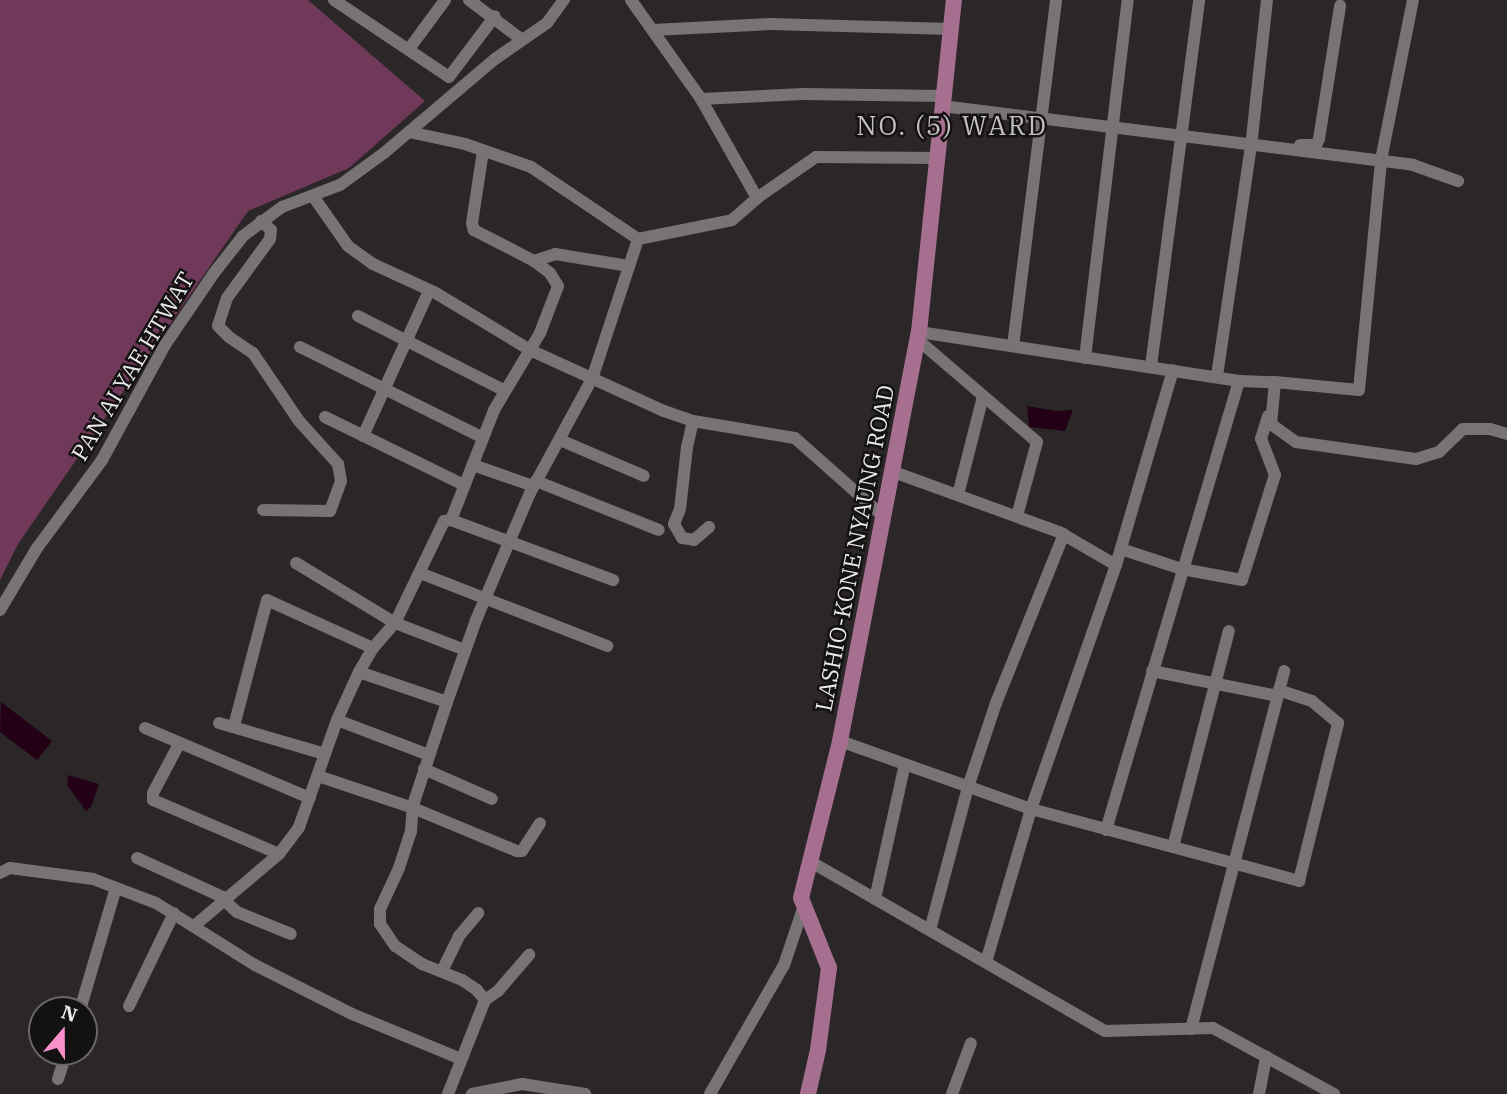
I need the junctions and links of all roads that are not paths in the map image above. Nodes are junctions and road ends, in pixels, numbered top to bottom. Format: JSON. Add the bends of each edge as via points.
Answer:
{"nodes":[{"id":1,"x":334,"y":0,"type":"edge"},
{"id":2,"x":445,"y":0,"type":"edge"},
{"id":3,"x":470,"y":0,"type":"edge"},
{"id":4,"x":565,"y":0,"type":"edge"},
{"id":5,"x":631,"y":0,"type":"edge"},
{"id":6,"x":954,"y":0,"type":"edge"},
{"id":7,"x":1056,"y":0,"type":"edge"},
{"id":8,"x":1128,"y":0,"type":"edge"},
{"id":9,"x":1199,"y":0,"type":"edge"},
{"id":10,"x":1266,"y":0,"type":"edge"},
{"id":11,"x":1413,"y":0,"type":"edge"},
{"id":12,"x":1340,"y":6,"type":"dead end"},
{"id":13,"x":495,"y":16,"type":"junction"},
{"id":14,"x":653,"y":30,"type":"junction"},
{"id":15,"x":951,"y":30,"type":"junction"},
{"id":16,"x":521,"y":39,"type":"junction"},
{"id":17,"x":409,"y":49,"type":"junction"},
{"id":18,"x":701,"y":99,"type":"junction"},
{"id":19,"x":942,"y":101,"type":"junction"},
{"id":20,"x":1041,"y":118,"type":"junction"},
{"id":21,"x":1113,"y":125,"type":"junction"},
{"id":22,"x":409,"y":132,"type":"junction"},
{"id":23,"x":1181,"y":135,"type":"junction"},
{"id":24,"x":1251,"y":147,"type":"junction"},
{"id":25,"x":484,"y":151,"type":"junction"},
{"id":26,"x":937,"y":158,"type":"junction"},
{"id":27,"x":1381,"y":160,"type":"junction"},
{"id":28,"x":1458,"y":181,"type":"dead end"},
{"id":29,"x":313,"y":196,"type":"junction"},
{"id":30,"x":757,"y":198,"type":"junction"},
{"id":31,"x":261,"y":222,"type":"junction"},
{"id":32,"x":638,"y":239,"type":"junction"},
{"id":33,"x":534,"y":261,"type":"junction"},
{"id":34,"x":629,"y":266,"type":"junction"},
{"id":35,"x":429,"y":290,"type":"junction"},
{"id":36,"x":358,"y":316,"type":"dead end"},
{"id":37,"x":918,"y":335,"type":"junction"},
{"id":38,"x":405,"y":342,"type":"junction"},
{"id":39,"x":1013,"y":346,"type":"junction"},
{"id":40,"x":300,"y":347,"type":"dead end"},
{"id":41,"x":530,"y":350,"type":"junction"},
{"id":42,"x":1084,"y":358,"type":"junction"},
{"id":43,"x":1151,"y":366,"type":"junction"},
{"id":44,"x":1173,"y":370,"type":"junction"},
{"id":45,"x":1217,"y":376,"type":"junction"},
{"id":46,"x":592,"y":379,"type":"junction"},
{"id":47,"x":1239,"y":381,"type":"junction"},
{"id":48,"x":1275,"y":382,"type":"junction"},
{"id":49,"x":383,"y":390,"type":"junction"},
{"id":50,"x":505,"y":391,"type":"junction"},
{"id":51,"x":983,"y":396,"type":"junction"},
{"id":52,"x":1271,"y":404,"type":"junction"},
{"id":53,"x":325,"y":416,"type":"dead end"},
{"id":54,"x":693,"y":421,"type":"junction"},
{"id":55,"x":1507,"y":434,"type":"edge"},
{"id":56,"x":363,"y":436,"type":"junction"},
{"id":57,"x":483,"y":438,"type":"junction"},
{"id":58,"x":560,"y":440,"type":"junction"},
{"id":59,"x":472,"y":465,"type":"junction"},
{"id":60,"x":891,"y":471,"type":"junction"},
{"id":61,"x":644,"y":477,"type":"dead end"},
{"id":62,"x":535,"y":484,"type":"junction"},
{"id":63,"x":464,"y":485,"type":"junction"},
{"id":64,"x":958,"y":495,"type":"junction"},
{"id":65,"x":263,"y":510,"type":"dead end"},
{"id":66,"x":883,"y":516,"type":"junction"},
{"id":67,"x":1017,"y":516,"type":"junction"},
{"id":68,"x":451,"y":520,"type":"junction"},
{"id":69,"x":709,"y":527,"type":"dead end"},
{"id":70,"x":659,"y":530,"type":"dead end"},
{"id":71,"x":1064,"y":534,"type":"junction"},
{"id":72,"x":509,"y":544,"type":"junction"},
{"id":73,"x":1121,"y":549,"type":"junction"},
{"id":74,"x":296,"y":563,"type":"dead end"},
{"id":75,"x":1116,"y":565,"type":"junction"},
{"id":76,"x":1182,"y":569,"type":"junction"},
{"id":77,"x":420,"y":573,"type":"junction"},
{"id":78,"x":613,"y":580,"type":"dead end"},
{"id":79,"x":486,"y":600,"type":"junction"},
{"id":80,"x":0,"y":610,"type":"edge"},
{"id":81,"x":395,"y":623,"type":"junction"},
{"id":82,"x":1229,"y":631,"type":"dead end"},
{"id":83,"x":607,"y":646,"type":"dead end"},
{"id":84,"x":373,"y":648,"type":"junction"},
{"id":85,"x":465,"y":650,"type":"junction"},
{"id":86,"x":1152,"y":671,"type":"junction"},
{"id":87,"x":1284,"y":671,"type":"dead end"},
{"id":88,"x":359,"y":672,"type":"junction"},
{"id":89,"x":1216,"y":683,"type":"junction"},
{"id":90,"x":1278,"y":693,"type":"junction"},
{"id":91,"x":447,"y":702,"type":"junction"},
{"id":92,"x":337,"y":720,"type":"junction"},
{"id":93,"x":219,"y":723,"type":"dead end"},
{"id":94,"x":234,"y":726,"type":"junction"},
{"id":95,"x":145,"y":728,"type":"dead end"},
{"id":96,"x":840,"y":741,"type":"junction"},
{"id":97,"x":179,"y":744,"type":"junction"},
{"id":98,"x":325,"y":754,"type":"junction"},
{"id":99,"x":429,"y":755,"type":"junction"},
{"id":100,"x":905,"y":764,"type":"junction"},
{"id":101,"x":424,"y":769,"type":"junction"},
{"id":102,"x":318,"y":775,"type":"junction"},
{"id":103,"x":968,"y":787,"type":"junction"},
{"id":104,"x":310,"y":798,"type":"junction"},
{"id":105,"x":492,"y":799,"type":"dead end"},
{"id":106,"x":413,"y":807,"type":"junction"},
{"id":107,"x":1031,"y":809,"type":"junction"},
{"id":108,"x":540,"y":823,"type":"dead end"},
{"id":109,"x":1106,"y":830,"type":"junction"},
{"id":110,"x":1173,"y":847,"type":"junction"},
{"id":111,"x":279,"y":854,"type":"junction"},
{"id":112,"x":137,"y":858,"type":"dead end"},
{"id":113,"x":811,"y":862,"type":"junction"},
{"id":114,"x":1234,"y":863,"type":"junction"},
{"id":115,"x":0,"y":873,"type":"edge"},
{"id":116,"x":116,"y":888,"type":"junction"},
{"id":117,"x":875,"y":898,"type":"junction"},
{"id":118,"x":226,"y":900,"type":"junction"},
{"id":119,"x":804,"y":906,"type":"junction"},
{"id":120,"x":174,"y":913,"type":"junction"},
{"id":121,"x":478,"y":913,"type":"dead end"},
{"id":122,"x":194,"y":926,"type":"junction"},
{"id":123,"x":930,"y":930,"type":"junction"},
{"id":124,"x":291,"y":934,"type":"dead end"},
{"id":125,"x":529,"y":955,"type":"dead end"},
{"id":126,"x":986,"y":962,"type":"junction"},
{"id":127,"x":442,"y":971,"type":"junction"},
{"id":128,"x":84,"y":996,"type":"edge"},
{"id":129,"x":485,"y":1000,"type":"junction"},
{"id":130,"x":129,"y":1006,"type":"dead end"},
{"id":131,"x":1191,"y":1029,"type":"junction"},
{"id":132,"x":971,"y":1043,"type":"dead end"},
{"id":133,"x":1266,"y":1057,"type":"junction"},
{"id":134,"x":461,"y":1059,"type":"junction"},
{"id":135,"x":62,"y":1066,"type":"edge"},
{"id":136,"x":58,"y":1079,"type":"dead end"},
{"id":137,"x":522,"y":1089,"type":"edge"},
{"id":138,"x":448,"y":1094,"type":"edge"},
{"id":139,"x":472,"y":1094,"type":"edge"},
{"id":140,"x":585,"y":1094,"type":"edge"},
{"id":141,"x":710,"y":1094,"type":"edge"},
{"id":142,"x":808,"y":1094,"type":"edge"},
{"id":143,"x":953,"y":1094,"type":"edge"},
{"id":144,"x":1259,"y":1094,"type":"edge"},
{"id":145,"x":1334,"y":1094,"type":"edge"}],
"edges":[{"from":1,"to":17,"type":"street"},
{"from":2,"to":17,"type":"street"},
{"from":3,"to":13,"type":"street"},
{"from":4,"to":16,"type":"street","name":"PAN AI YAE HTWAT","via":[[547,23]]},
{"from":5,"to":14,"type":"street"},
{"from":6,"to":15,"type":"main road","name":"LASHIO-KONE NYAUNG ROAD"},
{"from":7,"to":20,"type":"street"},
{"from":8,"to":21,"type":"street"},
{"from":9,"to":23,"type":"street"},
{"from":10,"to":24,"type":"street"},
{"from":11,"to":27,"type":"street"},
{"from":12,"to":24,"type":"street","via":[[1316,145]]},
{"from":13,"to":16,"type":"street"},
{"from":13,"to":17,"type":"street","via":[[449,77]]},
{"from":14,"to":15,"type":"street","via":[[770,24]]},
{"from":14,"to":18,"type":"street"},
{"from":15,"to":19,"type":"main road","name":"LASHIO-KONE NYAUNG ROAD"},
{"from":16,"to":22,"type":"street","name":"PAN AI YAE HTWAT"},
{"from":18,"to":19,"type":"street","via":[[803,94]]},
{"from":18,"to":30,"type":"street"},
{"from":19,"to":20,"type":"street"},
{"from":19,"to":26,"type":"main road","name":"LASHIO-KONE NYAUNG ROAD"},
{"from":20,"to":21,"type":"street"},
{"from":20,"to":39,"type":"street"},
{"from":21,"to":23,"type":"street"},
{"from":21,"to":42,"type":"street"},
{"from":22,"to":25,"type":"street"},
{"from":22,"to":29,"type":"street","name":"PAN AI YAE HTWAT","via":[[340,185]]},
{"from":23,"to":24,"type":"street"},
{"from":23,"to":43,"type":"street"},
{"from":24,"to":27,"type":"street"},
{"from":24,"to":45,"type":"street"},
{"from":25,"to":32,"type":"street","via":[[531,167]]},
{"from":25,"to":33,"type":"street","via":[[474,230]]},
{"from":26,"to":30,"type":"street","via":[[816,157]]},
{"from":26,"to":37,"type":"main road","name":"LASHIO-KONE NYAUNG ROAD"},
{"from":27,"to":28,"type":"street","via":[[1413,165]]},
{"from":27,"to":48,"type":"street","via":[[1359,390]]},
{"from":29,"to":31,"type":"street","name":"PAN AI YAE HTWAT","via":[[282,207]]},
{"from":29,"to":35,"type":"street","via":[[348,246],[373,264]]},
{"from":30,"to":32,"type":"street","via":[[732,220]]},
{"from":31,"to":65,"type":"street","via":[[271,230],[270,239],[227,298],[218,326],[253,353],[299,421],[338,464],[341,481],[330,511]]},
{"from":31,"to":80,"type":"street","name":"PAN AI YAE HTWAT","via":[[243,236],[207,283],[141,385],[102,460],[37,548]]},
{"from":32,"to":34,"type":"street"},
{"from":33,"to":34,"type":"street","via":[[555,254]]},
{"from":33,"to":41,"type":"street","via":[[558,286]]},
{"from":34,"to":46,"type":"street"},
{"from":35,"to":38,"type":"street"},
{"from":35,"to":41,"type":"street"},
{"from":36,"to":38,"type":"street"},
{"from":37,"to":39,"type":"street"},
{"from":37,"to":51,"type":"street"},
{"from":37,"to":60,"type":"main road","name":"LASHIO-KONE NYAUNG ROAD"},
{"from":38,"to":49,"type":"street"},
{"from":38,"to":50,"type":"street"},
{"from":39,"to":42,"type":"street"},
{"from":40,"to":49,"type":"street"},
{"from":41,"to":46,"type":"street"},
{"from":41,"to":50,"type":"street"},
{"from":42,"to":43,"type":"street"},
{"from":43,"to":44,"type":"street"},
{"from":44,"to":45,"type":"street"},
{"from":44,"to":73,"type":"street"},
{"from":45,"to":47,"type":"street"},
{"from":46,"to":54,"type":"street"},
{"from":46,"to":58,"type":"street"},
{"from":47,"to":48,"type":"street"},
{"from":47,"to":76,"type":"street"},
{"from":48,"to":52,"type":"street"},
{"from":49,"to":56,"type":"street"},
{"from":49,"to":57,"type":"street"},
{"from":50,"to":57,"type":"street"},
{"from":51,"to":64,"type":"street"},
{"from":51,"to":67,"type":"street","via":[[1037,442]]},
{"from":52,"to":55,"type":"street","via":[[1271,424],[1296,442],[1416,459],[1439,452],[1463,429]]},
{"from":52,"to":76,"type":"street","via":[[1262,439],[1275,475],[1241,580]]},
{"from":53,"to":56,"type":"street"},
{"from":54,"to":66,"type":"street","via":[[795,438]]},
{"from":54,"to":69,"type":"street","via":[[674,524],[682,538],[694,540]]},
{"from":56,"to":63,"type":"street"},
{"from":57,"to":59,"type":"street"},
{"from":58,"to":61,"type":"street"},
{"from":58,"to":62,"type":"street"},
{"from":59,"to":62,"type":"street"},
{"from":59,"to":63,"type":"street"},
{"from":60,"to":64,"type":"street"},
{"from":60,"to":66,"type":"main road","name":"LASHIO-KONE NYAUNG ROAD"},
{"from":62,"to":70,"type":"street"},
{"from":62,"to":72,"type":"street"},
{"from":63,"to":68,"type":"street"},
{"from":64,"to":67,"type":"street"},
{"from":66,"to":96,"type":"main road","name":"LASHIO-KONE NYAUNG ROAD"},
{"from":67,"to":71,"type":"street"},
{"from":68,"to":72,"type":"street"},
{"from":68,"to":77,"type":"street","via":[[443,521]]},
{"from":71,"to":75,"type":"street"},
{"from":71,"to":103,"type":"street","via":[[996,703]]},
{"from":72,"to":78,"type":"street"},
{"from":72,"to":79,"type":"street"},
{"from":73,"to":75,"type":"street"},
{"from":73,"to":76,"type":"street"},
{"from":74,"to":81,"type":"street"},
{"from":75,"to":107,"type":"street"},
{"from":76,"to":86,"type":"street"},
{"from":77,"to":79,"type":"street"},
{"from":77,"to":81,"type":"street"},
{"from":79,"to":83,"type":"street"},
{"from":79,"to":85,"type":"street"},
{"from":81,"to":84,"type":"street"},
{"from":81,"to":85,"type":"street"},
{"from":82,"to":89,"type":"street"},
{"from":84,"to":88,"type":"street"},
{"from":84,"to":94,"type":"street","via":[[267,600]]},
{"from":85,"to":91,"type":"street"},
{"from":86,"to":89,"type":"street"},
{"from":86,"to":109,"type":"street"},
{"from":87,"to":90,"type":"street"},
{"from":88,"to":91,"type":"street"},
{"from":88,"to":92,"type":"street"},
{"from":89,"to":90,"type":"street"},
{"from":89,"to":110,"type":"street"},
{"from":90,"to":114,"type":"street"},
{"from":90,"to":114,"type":"street","via":[[1312,701],[1338,723],[1299,881]]},
{"from":91,"to":99,"type":"street"},
{"from":92,"to":98,"type":"street"},
{"from":92,"to":99,"type":"street"},
{"from":93,"to":94,"type":"street"},
{"from":94,"to":98,"type":"street"},
{"from":95,"to":97,"type":"street"},
{"from":96,"to":100,"type":"street"},
{"from":96,"to":113,"type":"main road","name":"LASHIO-KONE NYAUNG ROAD"},
{"from":97,"to":104,"type":"street"},
{"from":97,"to":111,"type":"street","via":[[153,800]]},
{"from":98,"to":102,"type":"street"},
{"from":99,"to":101,"type":"street"},
{"from":100,"to":103,"type":"street"},
{"from":100,"to":117,"type":"street"},
{"from":101,"to":105,"type":"street"},
{"from":101,"to":106,"type":"street"},
{"from":102,"to":104,"type":"street"},
{"from":102,"to":106,"type":"street"},
{"from":103,"to":107,"type":"street"},
{"from":103,"to":123,"type":"street"},
{"from":104,"to":111,"type":"street","via":[[299,827]]},
{"from":106,"to":108,"type":"street","via":[[522,851]]},
{"from":106,"to":127,"type":"street","via":[[411,831],[380,909],[380,924],[395,946]]},
{"from":107,"to":109,"type":"street"},
{"from":107,"to":126,"type":"street"},
{"from":109,"to":110,"type":"street"},
{"from":110,"to":114,"type":"street"},
{"from":111,"to":118,"type":"street"},
{"from":112,"to":118,"type":"street"},
{"from":113,"to":117,"type":"street"},
{"from":113,"to":119,"type":"main road","name":"LASHIO-KONE NYAUNG ROAD","via":[[801,898]]},
{"from":114,"to":131,"type":"street"},
{"from":115,"to":116,"type":"street","via":[[9,868],[93,879]]},
{"from":116,"to":120,"type":"street"},
{"from":116,"to":128,"type":"street"},
{"from":117,"to":123,"type":"street"},
{"from":118,"to":122,"type":"street"},
{"from":118,"to":124,"type":"street","via":[[237,912]]},
{"from":119,"to":141,"type":"street","via":[[784,965]]},
{"from":119,"to":142,"type":"main road","name":"LASHIO-KONE NYAUNG ROAD","via":[[829,968]]},
{"from":120,"to":122,"type":"street"},
{"from":120,"to":130,"type":"street"},
{"from":121,"to":127,"type":"street","via":[[459,936]]},
{"from":122,"to":134,"type":"street","via":[[255,965],[340,1008]]},
{"from":123,"to":126,"type":"street"},
{"from":125,"to":129,"type":"street"},
{"from":126,"to":131,"type":"street","via":[[1105,1031]]},
{"from":127,"to":129,"type":"street","via":[[477,990]]},
{"from":129,"to":134,"type":"street"},
{"from":131,"to":133,"type":"street","via":[[1213,1028]]},
{"from":132,"to":143,"type":"street"},
{"from":133,"to":144,"type":"street"},
{"from":133,"to":145,"type":"street"},
{"from":134,"to":138,"type":"street"},
{"from":135,"to":136,"type":"street"},
{"from":137,"to":139,"type":"street"},
{"from":137,"to":140,"type":"street"}]}
